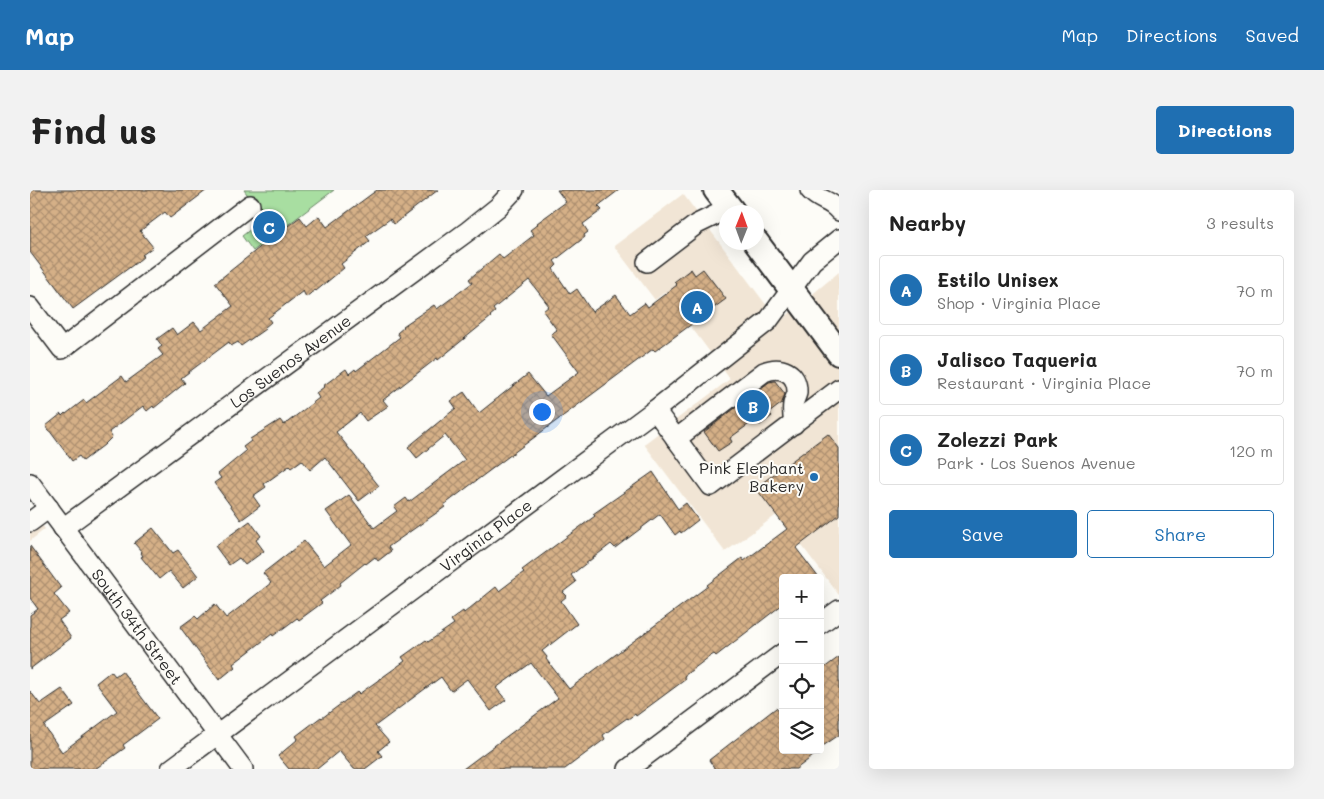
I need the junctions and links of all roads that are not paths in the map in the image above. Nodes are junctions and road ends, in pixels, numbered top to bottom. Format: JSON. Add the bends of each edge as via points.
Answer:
{"nodes":[{"id":1,"x":514,"y":190,"type":"edge"},
{"id":2,"x":810,"y":190,"type":"edge"},
{"id":3,"x":727,"y":204,"type":"edge"},
{"id":4,"x":250,"y":205,"type":"dead end"},
{"id":5,"x":839,"y":211,"type":"edge"},
{"id":6,"x":839,"y":239,"type":"edge"},
{"id":7,"x":762,"y":250,"type":"edge"},
{"id":8,"x":647,"y":262,"type":"dead end"},
{"id":9,"x":791,"y":290,"type":"junction"},
{"id":10,"x":30,"y":307,"type":"edge"},
{"id":11,"x":839,"y":353,"type":"edge"},
{"id":12,"x":839,"y":389,"type":"edge"},
{"id":13,"x":655,"y":410,"type":"junction"},
{"id":14,"x":794,"y":424,"type":"junction"},
{"id":15,"x":676,"y":439,"type":"junction"},
{"id":16,"x":30,"y":484,"type":"edge"},
{"id":17,"x":49,"y":508,"type":"junction"},
{"id":18,"x":30,"y":522,"type":"edge"},
{"id":19,"x":63,"y":528,"type":"junction"},
{"id":20,"x":839,"y":610,"type":"edge"},
{"id":21,"x":824,"y":621,"type":"edge"},
{"id":22,"x":779,"y":656,"type":"edge"},
{"id":23,"x":218,"y":734,"type":"junction"},
{"id":24,"x":171,"y":769,"type":"edge"},
{"id":25,"x":243,"y":769,"type":"edge"},
{"id":26,"x":628,"y":769,"type":"edge"}],
"edges":[{"from":1,"to":19,"type":"street","name":"Los Suenos Avenue","via":[[468,231]]},
{"from":2,"to":5,"type":"street","via":[[816,198],[834,205]]},
{"from":3,"to":8,"type":"street"},
{"from":4,"to":10,"type":"street","via":[[62,349]]},
{"from":6,"to":9,"type":"street","name":"Virginia Place","via":[[812,261]]},
{"from":7,"to":9,"type":"main road"},
{"from":9,"to":11,"type":"main road"},
{"from":9,"to":13,"type":"street","name":"Virginia Place","via":[[768,321]]},
{"from":12,"to":14,"type":"street"},
{"from":13,"to":15,"type":"street"},
{"from":13,"to":23,"type":"street","name":"Virginia Place"},
{"from":14,"to":15,"type":"street","via":[[711,486]]},
{"from":14,"to":15,"type":"street","via":[[795,380],[785,370],[772,369]]},
{"from":16,"to":17,"type":"street","name":"South 34th Street"},
{"from":17,"to":18,"type":"street"},
{"from":17,"to":19,"type":"street","name":"South 34th Street"},
{"from":19,"to":23,"type":"street","name":"South 34th Street"},
{"from":20,"to":21,"type":"street"},
{"from":22,"to":26,"type":"street"},
{"from":23,"to":24,"type":"street","name":"Virginia Place"},
{"from":23,"to":25,"type":"street","name":"South 34th Street"}]}
